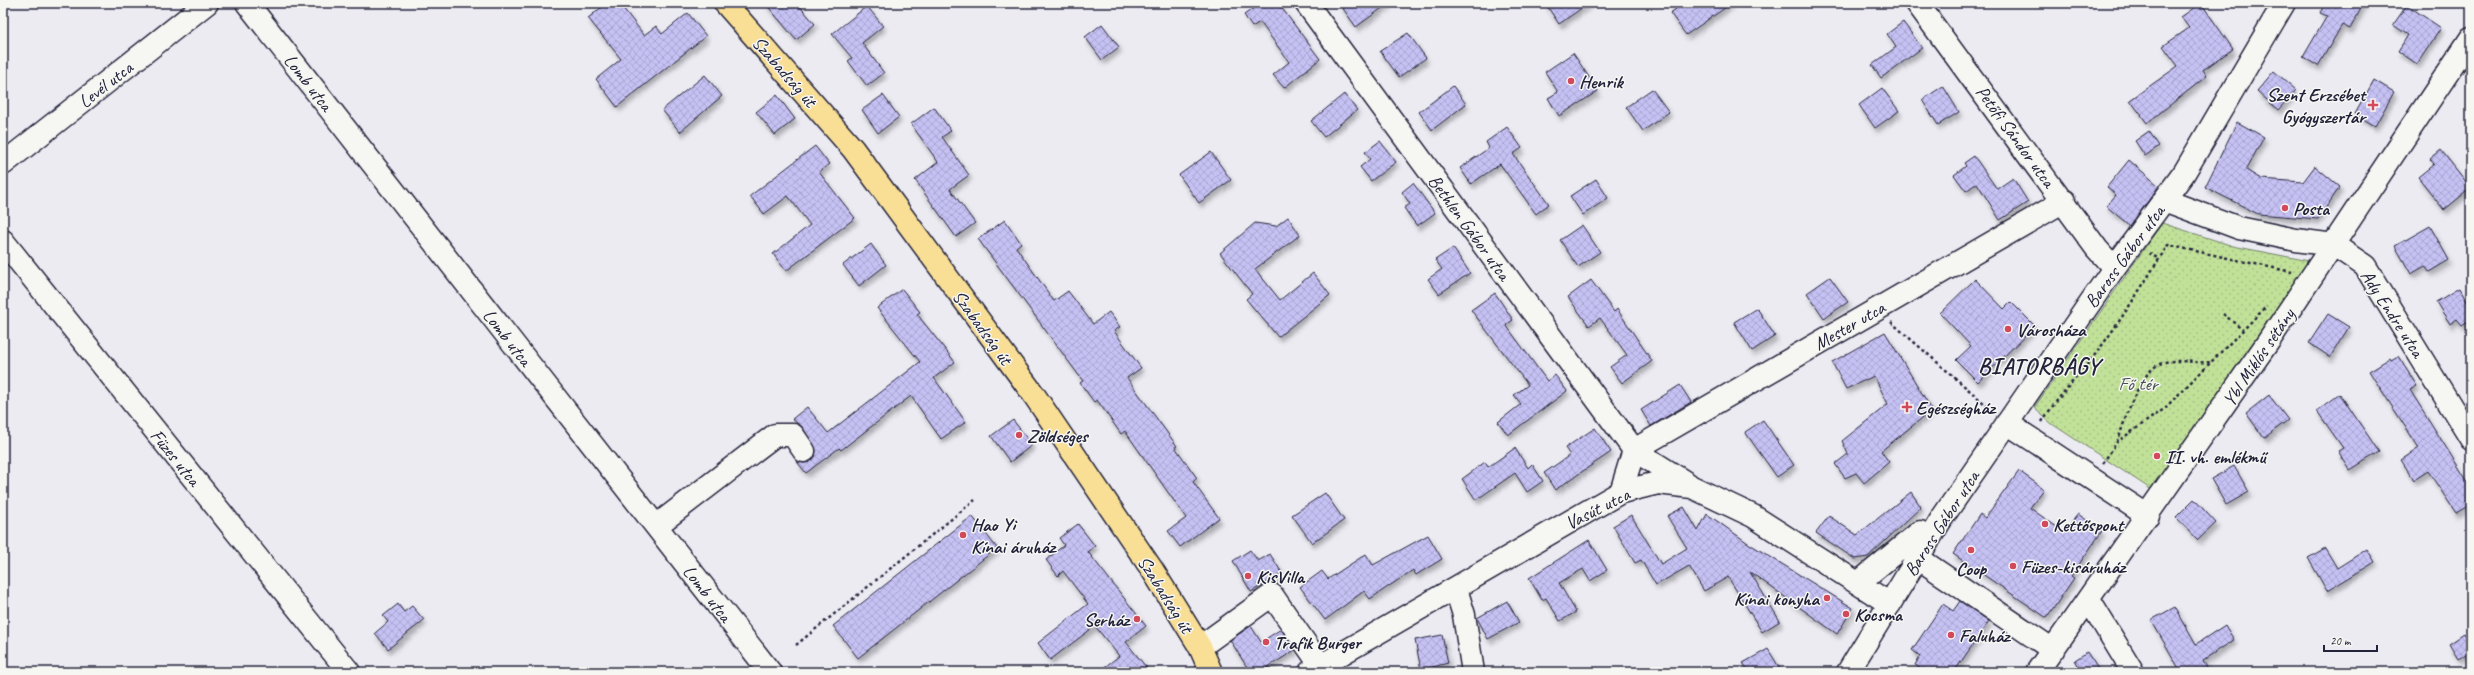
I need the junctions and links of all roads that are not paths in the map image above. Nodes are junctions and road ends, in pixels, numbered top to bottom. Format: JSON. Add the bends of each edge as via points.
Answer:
{"nodes":[{"id":1,"x":207,"y":3,"type":"edge"},
{"id":2,"x":247,"y":3,"type":"edge"},
{"id":3,"x":725,"y":3,"type":"edge"},
{"id":4,"x":1306,"y":3,"type":"edge"},
{"id":5,"x":1917,"y":3,"type":"edge"},
{"id":6,"x":2284,"y":3,"type":"edge"},
{"id":7,"x":2471,"y":38,"type":"edge"},
{"id":8,"x":3,"y":164,"type":"edge"},
{"id":9,"x":2164,"y":200,"type":"junction"},
{"id":10,"x":2064,"y":201,"type":"junction"},
{"id":11,"x":3,"y":241,"type":"edge"},
{"id":12,"x":2334,"y":245,"type":"junction"},
{"id":13,"x":2114,"y":268,"type":"junction"},
{"id":14,"x":2008,"y":423,"type":"junction"},
{"id":15,"x":2471,"y":439,"type":"edge"},
{"id":16,"x":804,"y":450,"type":"dead end"},
{"id":17,"x":1634,"y":450,"type":"junction"},
{"id":18,"x":1692,"y":487,"type":"junction"},
{"id":19,"x":1621,"y":492,"type":"junction"},
{"id":20,"x":2148,"y":516,"type":"junction"},
{"id":21,"x":656,"y":526,"type":"junction"},
{"id":22,"x":1923,"y":549,"type":"junction"},
{"id":23,"x":1858,"y":583,"type":"junction"},
{"id":24,"x":1456,"y":589,"type":"junction"},
{"id":25,"x":2089,"y":600,"type":"junction"},
{"id":26,"x":1890,"y":604,"type":"junction"},
{"id":27,"x":1200,"y":647,"type":"junction"},
{"id":28,"x":2053,"y":650,"type":"junction"},
{"id":29,"x":1315,"y":669,"type":"edge"},
{"id":30,"x":350,"y":672,"type":"edge"},
{"id":31,"x":770,"y":672,"type":"edge"},
{"id":32,"x":1211,"y":672,"type":"edge"},
{"id":33,"x":1473,"y":672,"type":"edge"},
{"id":34,"x":1848,"y":672,"type":"edge"},
{"id":35,"x":2037,"y":672,"type":"edge"},
{"id":36,"x":2133,"y":672,"type":"edge"}],
"edges":[{"from":1,"to":8,"type":"street","name":"Levél utca"},
{"from":2,"to":21,"type":"street","name":"Lomb utca"},
{"from":3,"to":27,"type":"main road","name":"Szabadság út","via":[[862,162],[1034,395],[1153,571]]},
{"from":4,"to":17,"type":"street","name":"Bethlen Gábor utca"},
{"from":5,"to":10,"type":"street","name":"Petőfi Sándor utca"},
{"from":6,"to":9,"type":"street","name":"Baross Gábor utca","via":[[2229,100],[2184,173]]},
{"from":7,"to":12,"type":"street","name":"Ybl Miklós sétány"},
{"from":9,"to":12,"type":"street","name":"Ady Endre utca","via":[[2239,228]]},
{"from":9,"to":13,"type":"street","name":"Baross Gábor utca"},
{"from":10,"to":13,"type":"street","name":"Petőfi Sándor utca","via":[[2097,249]]},
{"from":10,"to":17,"type":"street","name":"Mester utca"},
{"from":11,"to":30,"type":"street","name":"Füzes utca"},
{"from":12,"to":15,"type":"street","name":"Ady Endre utca","via":[[2365,266]]},
{"from":12,"to":20,"type":"street","name":"Ybl Miklós sétány"},
{"from":13,"to":14,"type":"street","name":"Baross Gábor utca"},
{"from":14,"to":20,"type":"street"},
{"from":14,"to":22,"type":"street","name":"Baross Gábor utca"},
{"from":16,"to":21,"type":"street","via":[[793,435],[774,435]]},
{"from":17,"to":18,"type":"street","name":"Bethlen Gábor utca"},
{"from":17,"to":19,"type":"street"},
{"from":18,"to":19,"type":"street","name":"Vasút utca","via":[[1658,483]]},
{"from":18,"to":23,"type":"street","name":"Vasút utca","via":[[1753,516]]},
{"from":19,"to":24,"type":"street","name":"Vasút utca"},
{"from":20,"to":25,"type":"street","name":"Ybl Miklós sétány"},
{"from":21,"to":31,"type":"street","name":"Lomb utca"},
{"from":22,"to":23,"type":"street","via":[[1920,532]]},
{"from":22,"to":26,"type":"street","name":"Baross Gábor utca"},
{"from":22,"to":28,"type":"street"},
{"from":23,"to":26,"type":"street","name":"Vasút utca"},
{"from":24,"to":29,"type":"street","name":"Vasút utca"},
{"from":24,"to":33,"type":"street","via":[[1464,615]]},
{"from":25,"to":28,"type":"street","name":"Ybl Miklós sétány"},
{"from":25,"to":36,"type":"street"},
{"from":26,"to":34,"type":"street","name":"Baross Gábor utca"},
{"from":27,"to":29,"type":"street","via":[[1272,595]]},
{"from":27,"to":32,"type":"main road","name":"Szabadság út"},
{"from":28,"to":35,"type":"street","name":"Ybl Miklós sétány"}]}
